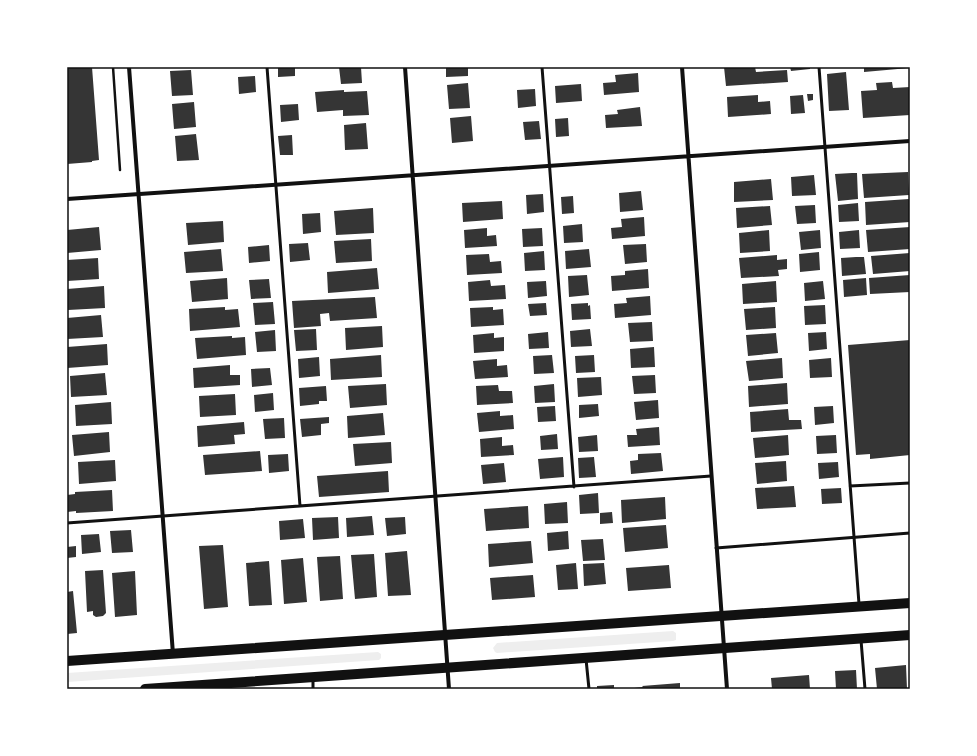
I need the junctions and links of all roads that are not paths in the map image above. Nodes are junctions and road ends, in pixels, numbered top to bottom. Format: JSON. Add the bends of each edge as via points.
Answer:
{"nodes":[{"id":1,"x":129,"y":67,"type":"edge"},
{"id":2,"x":267,"y":67,"type":"edge"},
{"id":3,"x":405,"y":67,"type":"edge"},
{"id":4,"x":542,"y":67,"type":"edge"},
{"id":5,"x":682,"y":67,"type":"edge"},
{"id":6,"x":819,"y":67,"type":"edge"},
{"id":7,"x":910,"y":141,"type":"edge"},
{"id":8,"x":825,"y":147,"type":"junction"},
{"id":9,"x":688,"y":156,"type":"junction"},
{"id":10,"x":550,"y":166,"type":"junction"},
{"id":11,"x":413,"y":175,"type":"junction"},
{"id":12,"x":276,"y":185,"type":"junction"},
{"id":13,"x":139,"y":194,"type":"junction"},
{"id":14,"x":67,"y":199,"type":"edge"},
{"id":15,"x":711,"y":476,"type":"junction"},
{"id":16,"x":910,"y":483,"type":"edge"},
{"id":17,"x":574,"y":486,"type":"junction"},
{"id":18,"x":850,"y":486,"type":"junction"},
{"id":19,"x":436,"y":496,"type":"junction"},
{"id":20,"x":300,"y":506,"type":"junction"},
{"id":21,"x":163,"y":517,"type":"junction"},
{"id":22,"x":67,"y":524,"type":"edge"},
{"id":23,"x":910,"y":533,"type":"edge"},
{"id":24,"x":854,"y":538,"type":"junction"},
{"id":25,"x":716,"y":548,"type":"junction"},
{"id":26,"x":910,"y":603,"type":"edge"},
{"id":27,"x":859,"y":607,"type":"junction"},
{"id":28,"x":721,"y":616,"type":"junction"},
{"id":29,"x":446,"y":635,"type":"junction"},
{"id":30,"x":910,"y":635,"type":"edge"},
{"id":31,"x":861,"y":638,"type":"junction"},
{"id":32,"x":724,"y":647,"type":"junction"},
{"id":33,"x":173,"y":654,"type":"junction"},
{"id":34,"x":586,"y":658,"type":"junction"},
{"id":35,"x":67,"y":661,"type":"edge"},
{"id":36,"x":448,"y":668,"type":"junction"},
{"id":37,"x":313,"y":677,"type":"junction"},
{"id":38,"x":145,"y":689,"type":"edge"},
{"id":39,"x":314,"y":689,"type":"edge"},
{"id":40,"x":449,"y":689,"type":"edge"},
{"id":41,"x":589,"y":689,"type":"edge"},
{"id":42,"x":727,"y":689,"type":"edge"},
{"id":43,"x":865,"y":689,"type":"edge"}],
"edges":[{"from":1,"to":13,"type":"street"},
{"from":2,"to":12,"type":"lane"},
{"from":3,"to":11,"type":"street"},
{"from":4,"to":10,"type":"lane"},
{"from":5,"to":9,"type":"street"},
{"from":6,"to":8,"type":"lane"},
{"from":7,"to":8,"type":"street"},
{"from":8,"to":9,"type":"street"},
{"from":8,"to":18,"type":"lane"},
{"from":9,"to":10,"type":"street"},
{"from":9,"to":15,"type":"street"},
{"from":10,"to":11,"type":"street"},
{"from":10,"to":17,"type":"lane"},
{"from":11,"to":12,"type":"street"},
{"from":11,"to":19,"type":"street"},
{"from":12,"to":13,"type":"street"},
{"from":12,"to":20,"type":"lane"},
{"from":13,"to":14,"type":"street"},
{"from":13,"to":21,"type":"street"},
{"from":15,"to":17,"type":"lane"},
{"from":15,"to":25,"type":"street"},
{"from":16,"to":18,"type":"lane"},
{"from":17,"to":19,"type":"lane"},
{"from":18,"to":24,"type":"lane"},
{"from":19,"to":20,"type":"lane"},
{"from":19,"to":29,"type":"street"},
{"from":20,"to":21,"type":"lane"},
{"from":21,"to":22,"type":"lane"},
{"from":21,"to":33,"type":"street"},
{"from":23,"to":24,"type":"lane"},
{"from":24,"to":25,"type":"lane"},
{"from":24,"to":27,"type":"lane"},
{"from":25,"to":28,"type":"street"},
{"from":26,"to":27,"type":"main road"},
{"from":27,"to":28,"type":"main road"},
{"from":28,"to":29,"type":"main road"},
{"from":28,"to":32,"type":"street"},
{"from":29,"to":33,"type":"main road"},
{"from":29,"to":36,"type":"street"},
{"from":30,"to":31,"type":"main road"},
{"from":31,"to":32,"type":"main road"},
{"from":31,"to":43,"type":"lane"},
{"from":32,"to":34,"type":"main road"},
{"from":32,"to":42,"type":"street"},
{"from":33,"to":35,"type":"main road"},
{"from":34,"to":36,"type":"main road"},
{"from":34,"to":41,"type":"lane"},
{"from":36,"to":37,"type":"main road"},
{"from":36,"to":40,"type":"street"},
{"from":37,"to":38,"type":"main road"},
{"from":37,"to":39,"type":"lane"}]}
